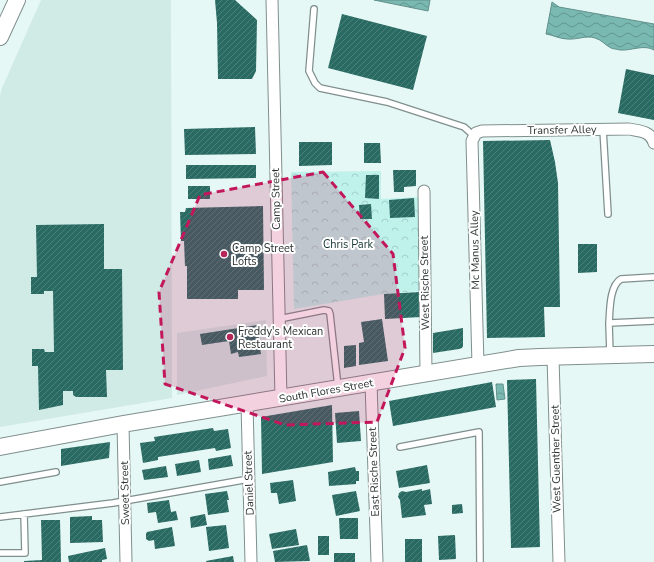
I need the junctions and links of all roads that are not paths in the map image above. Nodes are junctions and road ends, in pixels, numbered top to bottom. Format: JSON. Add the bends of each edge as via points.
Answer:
{"nodes":[{"id":1,"x":17,"y":0,"type":"edge"},
{"id":2,"x":272,"y":0,"type":"edge"},
{"id":3,"x":314,"y":10,"type":"dead end"},
{"id":4,"x":0,"y":37,"type":"edge"},
{"id":5,"x":603,"y":129,"type":"junction"},
{"id":6,"x":474,"y":136,"type":"junction"},
{"id":7,"x":652,"y":139,"type":"edge"},
{"id":8,"x":424,"y":191,"type":"dead end"},
{"id":9,"x":608,"y":214,"type":"dead end"},
{"id":10,"x":654,"y":277,"type":"edge"},
{"id":11,"x":279,"y":319,"type":"junction"},
{"id":12,"x":654,"y":321,"type":"edge"},
{"id":13,"x":609,"y":324,"type":"junction"},
{"id":14,"x":654,"y":354,"type":"edge"},
{"id":15,"x":610,"y":355,"type":"junction"},
{"id":16,"x":553,"y":357,"type":"junction"},
{"id":17,"x":478,"y":365,"type":"junction"},
{"id":18,"x":426,"y":374,"type":"junction"},
{"id":19,"x":372,"y":383,"type":"junction"},
{"id":20,"x":338,"y":388,"type":"junction"},
{"id":21,"x":281,"y":398,"type":"junction"},
{"id":22,"x":247,"y":404,"type":"junction"},
{"id":23,"x":123,"y":424,"type":"junction"},
{"id":24,"x":0,"y":447,"type":"edge"},
{"id":25,"x":400,"y":447,"type":"dead end"},
{"id":26,"x":56,"y":472,"type":"dead end"},
{"id":27,"x":249,"y":479,"type":"junction"},
{"id":28,"x":0,"y":482,"type":"edge"},
{"id":29,"x":125,"y":500,"type":"junction"},
{"id":30,"x":24,"y":514,"type":"junction"},
{"id":31,"x":0,"y":517,"type":"edge"},
{"id":32,"x":0,"y":553,"type":"edge"},
{"id":33,"x":126,"y":562,"type":"edge"},
{"id":34,"x":251,"y":562,"type":"edge"},
{"id":35,"x":378,"y":562,"type":"edge"},
{"id":36,"x":480,"y":562,"type":"edge"},
{"id":37,"x":558,"y":562,"type":"edge"}],
"edges":[{"from":1,"to":4,"type":"main road"},
{"from":2,"to":11,"type":"street","name":"Camp Street"},
{"from":3,"to":6,"type":"lane","via":[[309,71],[320,88],[387,102],[464,127]]},
{"from":5,"to":6,"type":"street","name":"Transfer Alley","via":[[482,131]]},
{"from":5,"to":7,"type":"street","name":"Transfer Alley","via":[[642,131]]},
{"from":5,"to":9,"type":"lane"},
{"from":6,"to":17,"type":"street","name":"Mc Manus Alley","via":[[472,141]]},
{"from":8,"to":18,"type":"street","name":"West Rische Street"},
{"from":10,"to":13,"type":"lane","via":[[617,281],[612,295]]},
{"from":11,"to":20,"type":"lane","via":[[328,311]]},
{"from":11,"to":21,"type":"street","name":"Camp Street"},
{"from":12,"to":13,"type":"lane"},
{"from":13,"to":15,"type":"lane"},
{"from":14,"to":15,"type":"main road","name":"South Flores Street"},
{"from":15,"to":16,"type":"main road","name":"South Flores Street"},
{"from":16,"to":17,"type":"main road","name":"South Flores Street","via":[[519,358]]},
{"from":16,"to":37,"type":"street","name":"West Guenther Street"},
{"from":17,"to":18,"type":"main road","name":"South Flores Street"},
{"from":18,"to":19,"type":"main road","name":"South Flores Street"},
{"from":19,"to":20,"type":"main road","name":"South Flores Street"},
{"from":19,"to":35,"type":"street","name":"East Rische Street"},
{"from":20,"to":21,"type":"main road","name":"South Flores Street"},
{"from":21,"to":22,"type":"main road","name":"South Flores Street"},
{"from":22,"to":23,"type":"main road","name":"South Flores Street"},
{"from":22,"to":27,"type":"street","name":"Daniel Street"},
{"from":23,"to":24,"type":"main road","name":"South Flores Street"},
{"from":23,"to":29,"type":"street","name":"Sweet Street"},
{"from":25,"to":36,"type":"lane","via":[[479,432]]},
{"from":26,"to":28,"type":"lane"},
{"from":27,"to":29,"type":"lane"},
{"from":27,"to":34,"type":"street","name":"Daniel Street"},
{"from":29,"to":30,"type":"lane"},
{"from":29,"to":33,"type":"street","name":"Sweet Street"},
{"from":30,"to":31,"type":"lane"},
{"from":30,"to":32,"type":"lane","via":[[25,553]]}]}
